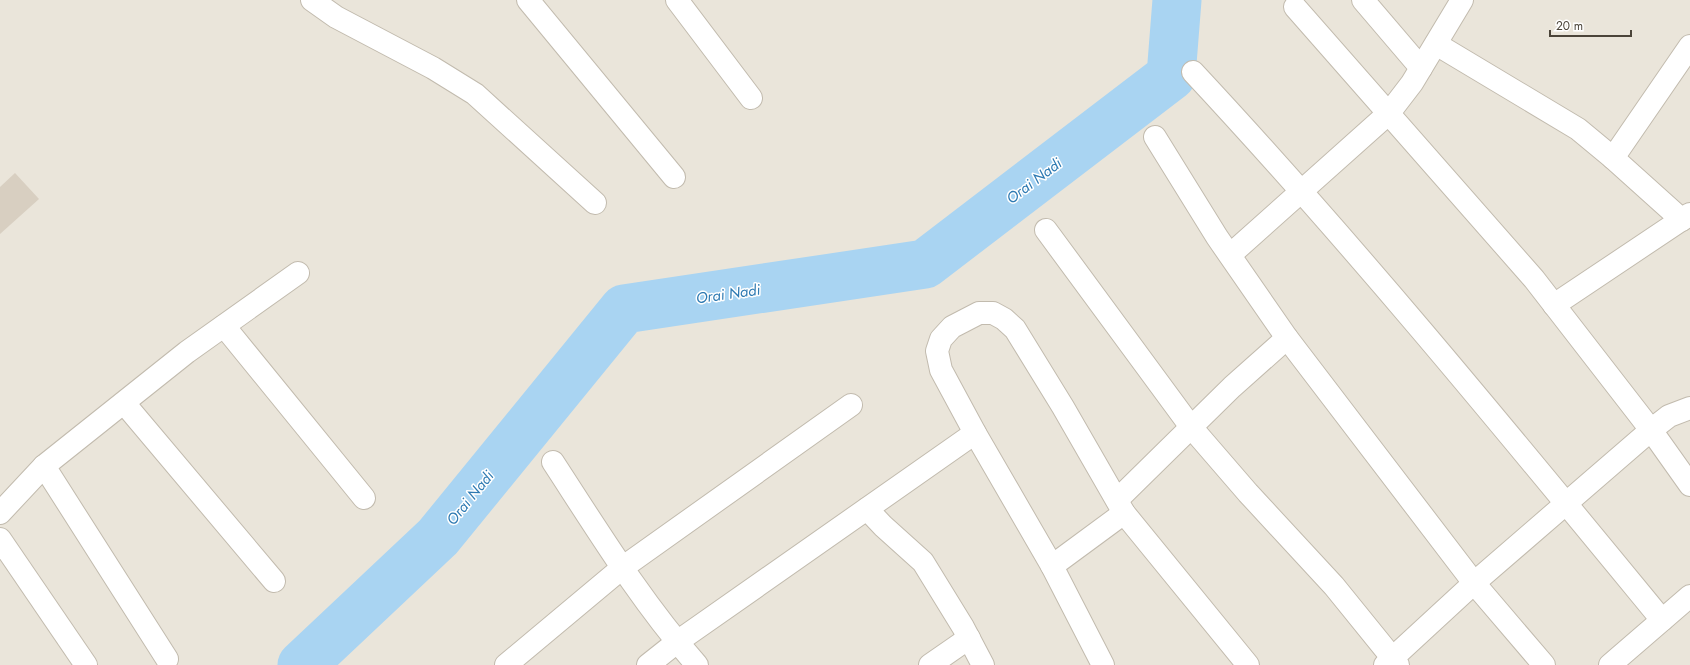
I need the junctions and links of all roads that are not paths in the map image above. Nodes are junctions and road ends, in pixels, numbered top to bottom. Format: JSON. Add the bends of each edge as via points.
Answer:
{"nodes":[{"id":1,"x":312,"y":0,"type":"edge"},
{"id":2,"x":528,"y":0,"type":"edge"},
{"id":3,"x":677,"y":0,"type":"edge"},
{"id":4,"x":1363,"y":0,"type":"edge"},
{"id":5,"x":1462,"y":0,"type":"edge"},
{"id":6,"x":1295,"y":7,"type":"dead end"},
{"id":7,"x":1436,"y":44,"type":"junction"},
{"id":8,"x":1690,"y":46,"type":"edge"},
{"id":9,"x":1421,"y":68,"type":"junction"},
{"id":10,"x":1193,"y":72,"type":"dead end"},
{"id":11,"x":751,"y":98,"type":"dead end"},
{"id":12,"x":1389,"y":113,"type":"junction"},
{"id":13,"x":1154,"y":137,"type":"dead end"},
{"id":14,"x":1613,"y":158,"type":"junction"},
{"id":15,"x":674,"y":177,"type":"dead end"},
{"id":16,"x":1303,"y":192,"type":"junction"},
{"id":17,"x":595,"y":203,"type":"dead end"},
{"id":18,"x":1686,"y":217,"type":"edge"},
{"id":19,"x":1046,"y":230,"type":"dead end"},
{"id":20,"x":1230,"y":256,"type":"junction"},
{"id":21,"x":298,"y":273,"type":"dead end"},
{"id":22,"x":1554,"y":305,"type":"junction"},
{"id":23,"x":224,"y":326,"type":"junction"},
{"id":24,"x":1287,"y":338,"type":"junction"},
{"id":25,"x":124,"y":403,"type":"junction"},
{"id":26,"x":851,"y":405,"type":"dead end"},
{"id":27,"x":1690,"y":408,"type":"edge"},
{"id":28,"x":1192,"y":427,"type":"junction"},
{"id":29,"x":1651,"y":430,"type":"junction"},
{"id":30,"x":975,"y":433,"type":"junction"},
{"id":31,"x":553,"y":462,"type":"dead end"},
{"id":32,"x":44,"y":466,"type":"junction"},
{"id":33,"x":1690,"y":485,"type":"edge"},
{"id":34,"x":364,"y":498,"type":"dead end"},
{"id":35,"x":1567,"y":504,"type":"junction"},
{"id":36,"x":1121,"y":507,"type":"junction"},
{"id":37,"x":867,"y":509,"type":"junction"},
{"id":38,"x":0,"y":513,"type":"edge"},
{"id":39,"x":0,"y":539,"type":"edge"},
{"id":40,"x":1052,"y":566,"type":"junction"},
{"id":41,"x":622,"y":568,"type":"junction"},
{"id":42,"x":274,"y":580,"type":"dead end"},
{"id":43,"x":1474,"y":584,"type":"junction"},
{"id":44,"x":1690,"y":596,"type":"edge"},
{"id":45,"x":1662,"y":620,"type":"junction"},
{"id":46,"x":969,"y":638,"type":"junction"},
{"id":47,"x":677,"y":642,"type":"junction"},
{"id":48,"x":168,"y":659,"type":"dead end"},
{"id":49,"x":1391,"y":663,"type":"edge"},
{"id":50,"x":86,"y":665,"type":"edge"},
{"id":51,"x":506,"y":665,"type":"edge"},
{"id":52,"x":648,"y":665,"type":"edge"},
{"id":53,"x":697,"y":665,"type":"edge"},
{"id":54,"x":930,"y":665,"type":"edge"},
{"id":55,"x":983,"y":665,"type":"edge"},
{"id":56,"x":1103,"y":665,"type":"edge"},
{"id":57,"x":1248,"y":665,"type":"edge"},
{"id":58,"x":1544,"y":665,"type":"edge"},
{"id":59,"x":1610,"y":665,"type":"edge"}],
"edges":[{"from":1,"to":17,"type":"street","via":[[336,17],[433,68],[474,94]]},
{"from":2,"to":15,"type":"street"},
{"from":3,"to":11,"type":"street"},
{"from":4,"to":9,"type":"street"},
{"from":5,"to":7,"type":"street"},
{"from":6,"to":12,"type":"street"},
{"from":7,"to":9,"type":"street"},
{"from":7,"to":14,"type":"street","via":[[1578,129]]},
{"from":8,"to":14,"type":"street"},
{"from":9,"to":12,"type":"street"},
{"from":10,"to":16,"type":"street"},
{"from":12,"to":16,"type":"street"},
{"from":12,"to":22,"type":"street"},
{"from":13,"to":20,"type":"street"},
{"from":14,"to":18,"type":"street"},
{"from":16,"to":20,"type":"street"},
{"from":16,"to":35,"type":"street"},
{"from":18,"to":22,"type":"street"},
{"from":19,"to":28,"type":"street"},
{"from":20,"to":24,"type":"street"},
{"from":21,"to":23,"type":"street"},
{"from":22,"to":29,"type":"street"},
{"from":23,"to":25,"type":"street"},
{"from":23,"to":34,"type":"street"},
{"from":24,"to":28,"type":"street"},
{"from":24,"to":43,"type":"street"},
{"from":25,"to":32,"type":"street"},
{"from":25,"to":42,"type":"street"},
{"from":26,"to":41,"type":"street"},
{"from":27,"to":29,"type":"street","via":[[1669,416]]},
{"from":28,"to":36,"type":"street"},
{"from":28,"to":49,"type":"street","via":[[1248,493],[1334,586]]},
{"from":29,"to":33,"type":"street"},
{"from":29,"to":35,"type":"street"},
{"from":30,"to":36,"type":"street","via":[[941,370],[937,351],[941,338],[952,327],[979,313],[993,313],[1004,318],[1014,329]]},
{"from":30,"to":37,"type":"street"},
{"from":30,"to":40,"type":"street"},
{"from":31,"to":41,"type":"street"},
{"from":32,"to":38,"type":"street"},
{"from":32,"to":48,"type":"street"},
{"from":35,"to":43,"type":"street"},
{"from":35,"to":45,"type":"street"},
{"from":36,"to":40,"type":"street"},
{"from":36,"to":57,"type":"street"},
{"from":37,"to":46,"type":"street","via":[[923,562]]},
{"from":37,"to":47,"type":"street"},
{"from":39,"to":50,"type":"street"},
{"from":40,"to":56,"type":"street"},
{"from":41,"to":47,"type":"street"},
{"from":41,"to":51,"type":"street"},
{"from":43,"to":49,"type":"street"},
{"from":43,"to":58,"type":"street"},
{"from":44,"to":45,"type":"street"},
{"from":45,"to":59,"type":"street"},
{"from":46,"to":54,"type":"street"},
{"from":46,"to":55,"type":"street"},
{"from":47,"to":52,"type":"street"},
{"from":47,"to":53,"type":"street"}]}
